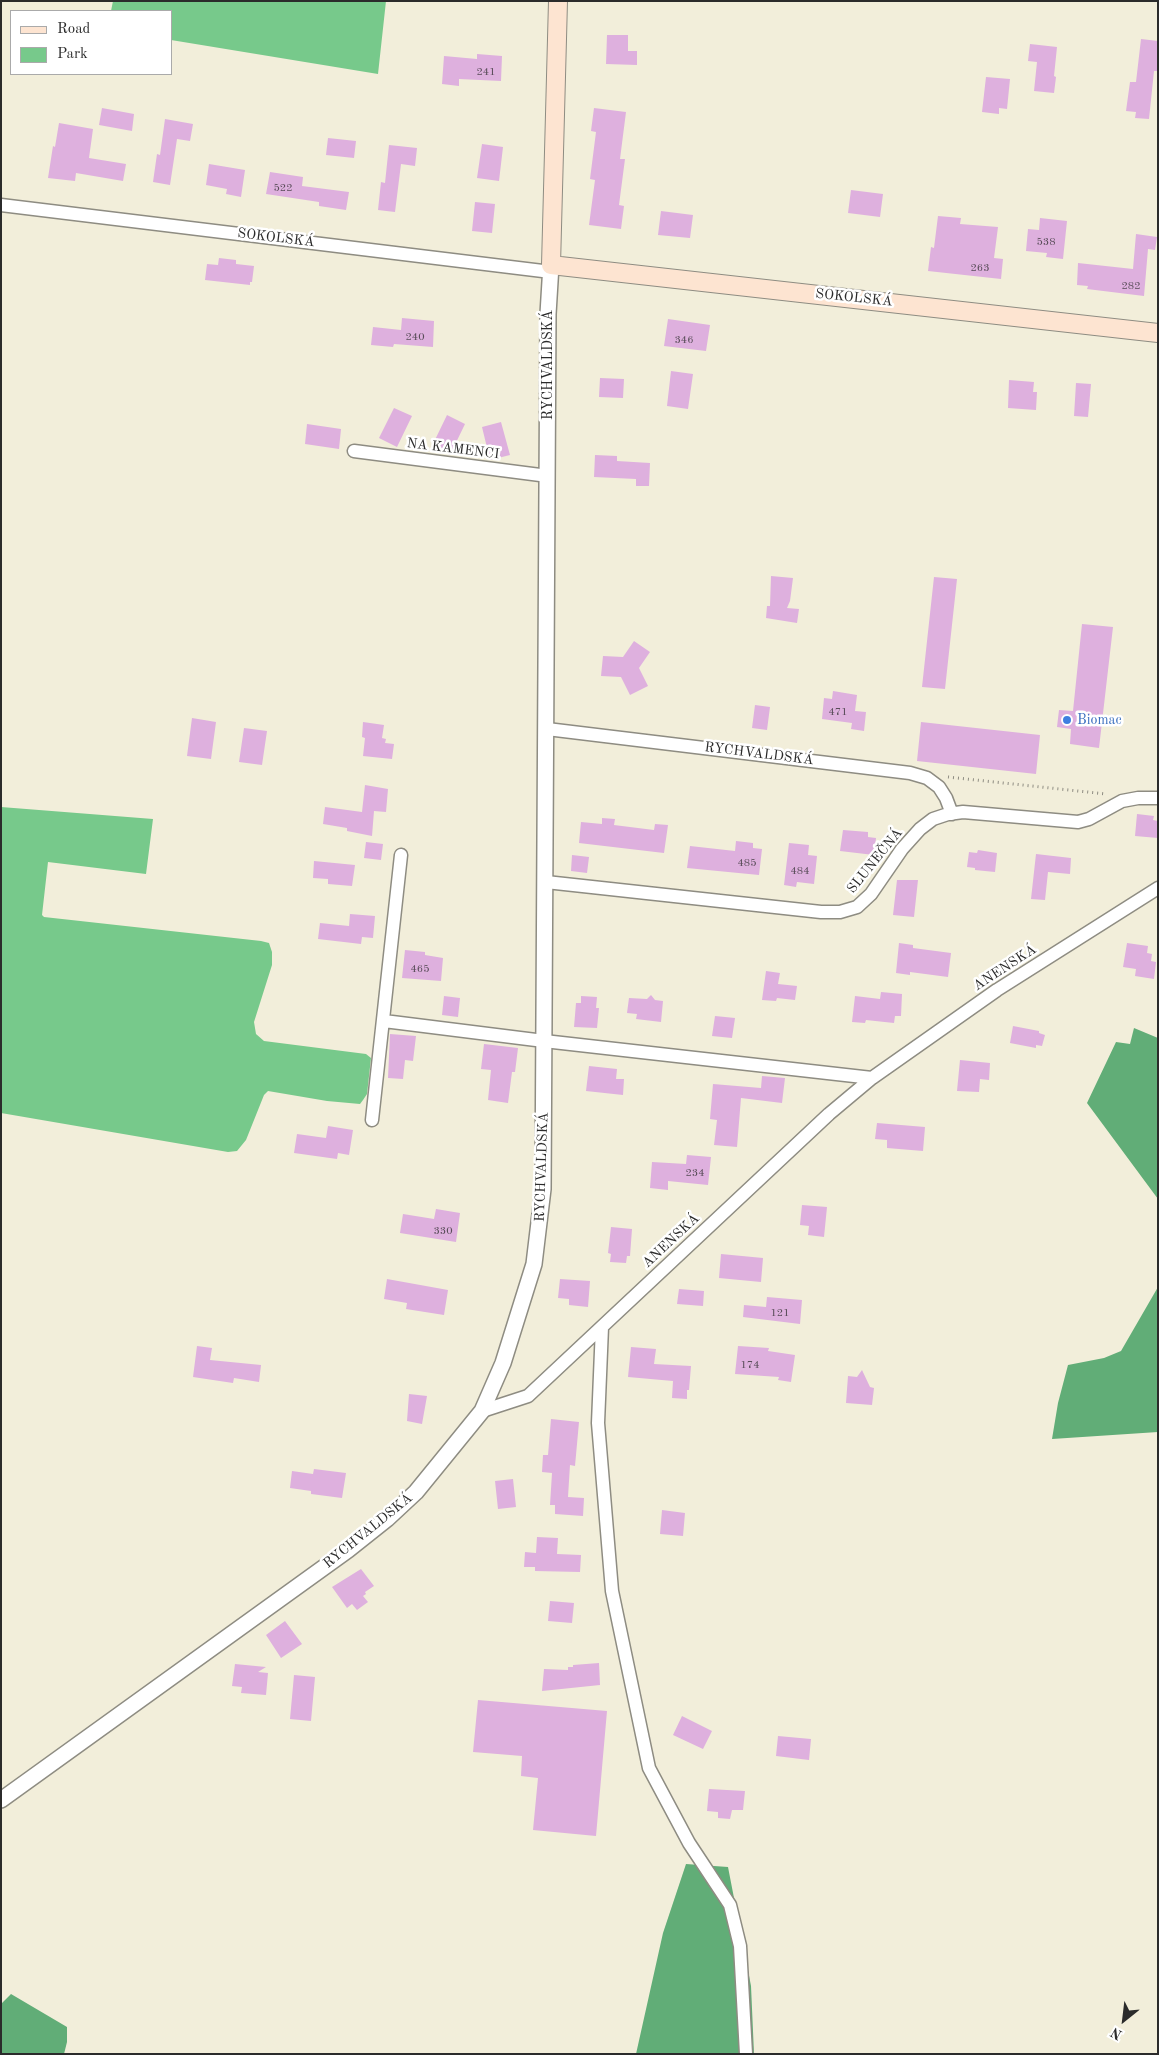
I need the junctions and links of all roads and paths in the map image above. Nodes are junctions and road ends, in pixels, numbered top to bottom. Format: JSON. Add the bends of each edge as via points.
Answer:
{"nodes":[{"id":1,"x":558,"y":1,"type":"edge"},
{"id":2,"x":1,"y":205,"type":"edge"},
{"id":3,"x":551,"y":269,"type":"junction"},
{"id":4,"x":1158,"y":333,"type":"edge"},
{"id":5,"x":354,"y":451,"type":"dead end"},
{"id":6,"x":548,"y":476,"type":"junction"},
{"id":7,"x":547,"y":729,"type":"junction"},
{"id":8,"x":926,"y":778,"type":"junction"},
{"id":9,"x":1110,"y":795,"type":"dead end"},
{"id":10,"x":1158,"y":798,"type":"edge"},
{"id":11,"x":952,"y":814,"type":"junction"},
{"id":12,"x":401,"y":855,"type":"dead end"},
{"id":13,"x":546,"y":882,"type":"junction"},
{"id":14,"x":1158,"y":888,"type":"edge"},
{"id":15,"x":384,"y":1021,"type":"junction"},
{"id":16,"x":544,"y":1041,"type":"junction"},
{"id":17,"x":872,"y":1078,"type":"junction"},
{"id":18,"x":372,"y":1120,"type":"dead end"},
{"id":19,"x":602,"y":1328,"type":"junction"},
{"id":20,"x":482,"y":1411,"type":"junction"},
{"id":21,"x":1,"y":1800,"type":"edge"},
{"id":22,"x":746,"y":2054,"type":"edge"}],
"edges":[{"from":1,"to":3,"type":"main road","name":"RYCHVALDSKÁ"},
{"from":2,"to":3,"type":"street","name":"SOKOLSKÁ"},
{"from":3,"to":4,"type":"main road","name":"SOKOLSKÁ"},
{"from":3,"to":6,"type":"street","name":"RYCHVALDSKÁ"},
{"from":5,"to":6,"type":"street","name":"NA KAMENCI"},
{"from":6,"to":7,"type":"street","name":"RYCHVALDSKÁ"},
{"from":7,"to":8,"type":"street","name":"RYCHVALDSKÁ","via":[[889,770]]},
{"from":7,"to":13,"type":"street","name":"RYCHVALDSKÁ"},
{"from":8,"to":9,"type":"path","via":[[939,776]]},
{"from":8,"to":11,"type":"street","name":"RYCHVALDSKÁ","via":[[939,787]]},
{"from":10,"to":11,"type":"street","name":"SLUNEČNÁ","via":[[1122,801],[1078,822],[964,812]]},
{"from":11,"to":13,"type":"street","name":"SLUNEČNÁ","via":[[933,819],[920,829],[870,894],[857,907],[840,912]]},
{"from":12,"to":15,"type":"street"},
{"from":13,"to":16,"type":"street","name":"RYCHVALDSKÁ"},
{"from":14,"to":17,"type":"street","name":"ANENSKÁ","via":[[997,990]]},
{"from":15,"to":16,"type":"street"},
{"from":15,"to":18,"type":"street"},
{"from":16,"to":17,"type":"street"},
{"from":16,"to":20,"type":"street","name":"RYCHVALDSKÁ","via":[[543,1189],[536,1248],[526,1292],[503,1363]]},
{"from":17,"to":19,"type":"street","name":"ANENSKÁ","via":[[829,1114]]},
{"from":19,"to":20,"type":"street","name":"ANENSKÁ","via":[[528,1396]]},
{"from":19,"to":22,"type":"street","via":[[598,1423],[612,1591],[649,1768],[689,1843],[730,1905],[740,1946]]},
{"from":20,"to":21,"type":"street","name":"RYCHVALDSKÁ","via":[[416,1492],[387,1519]]}]}
